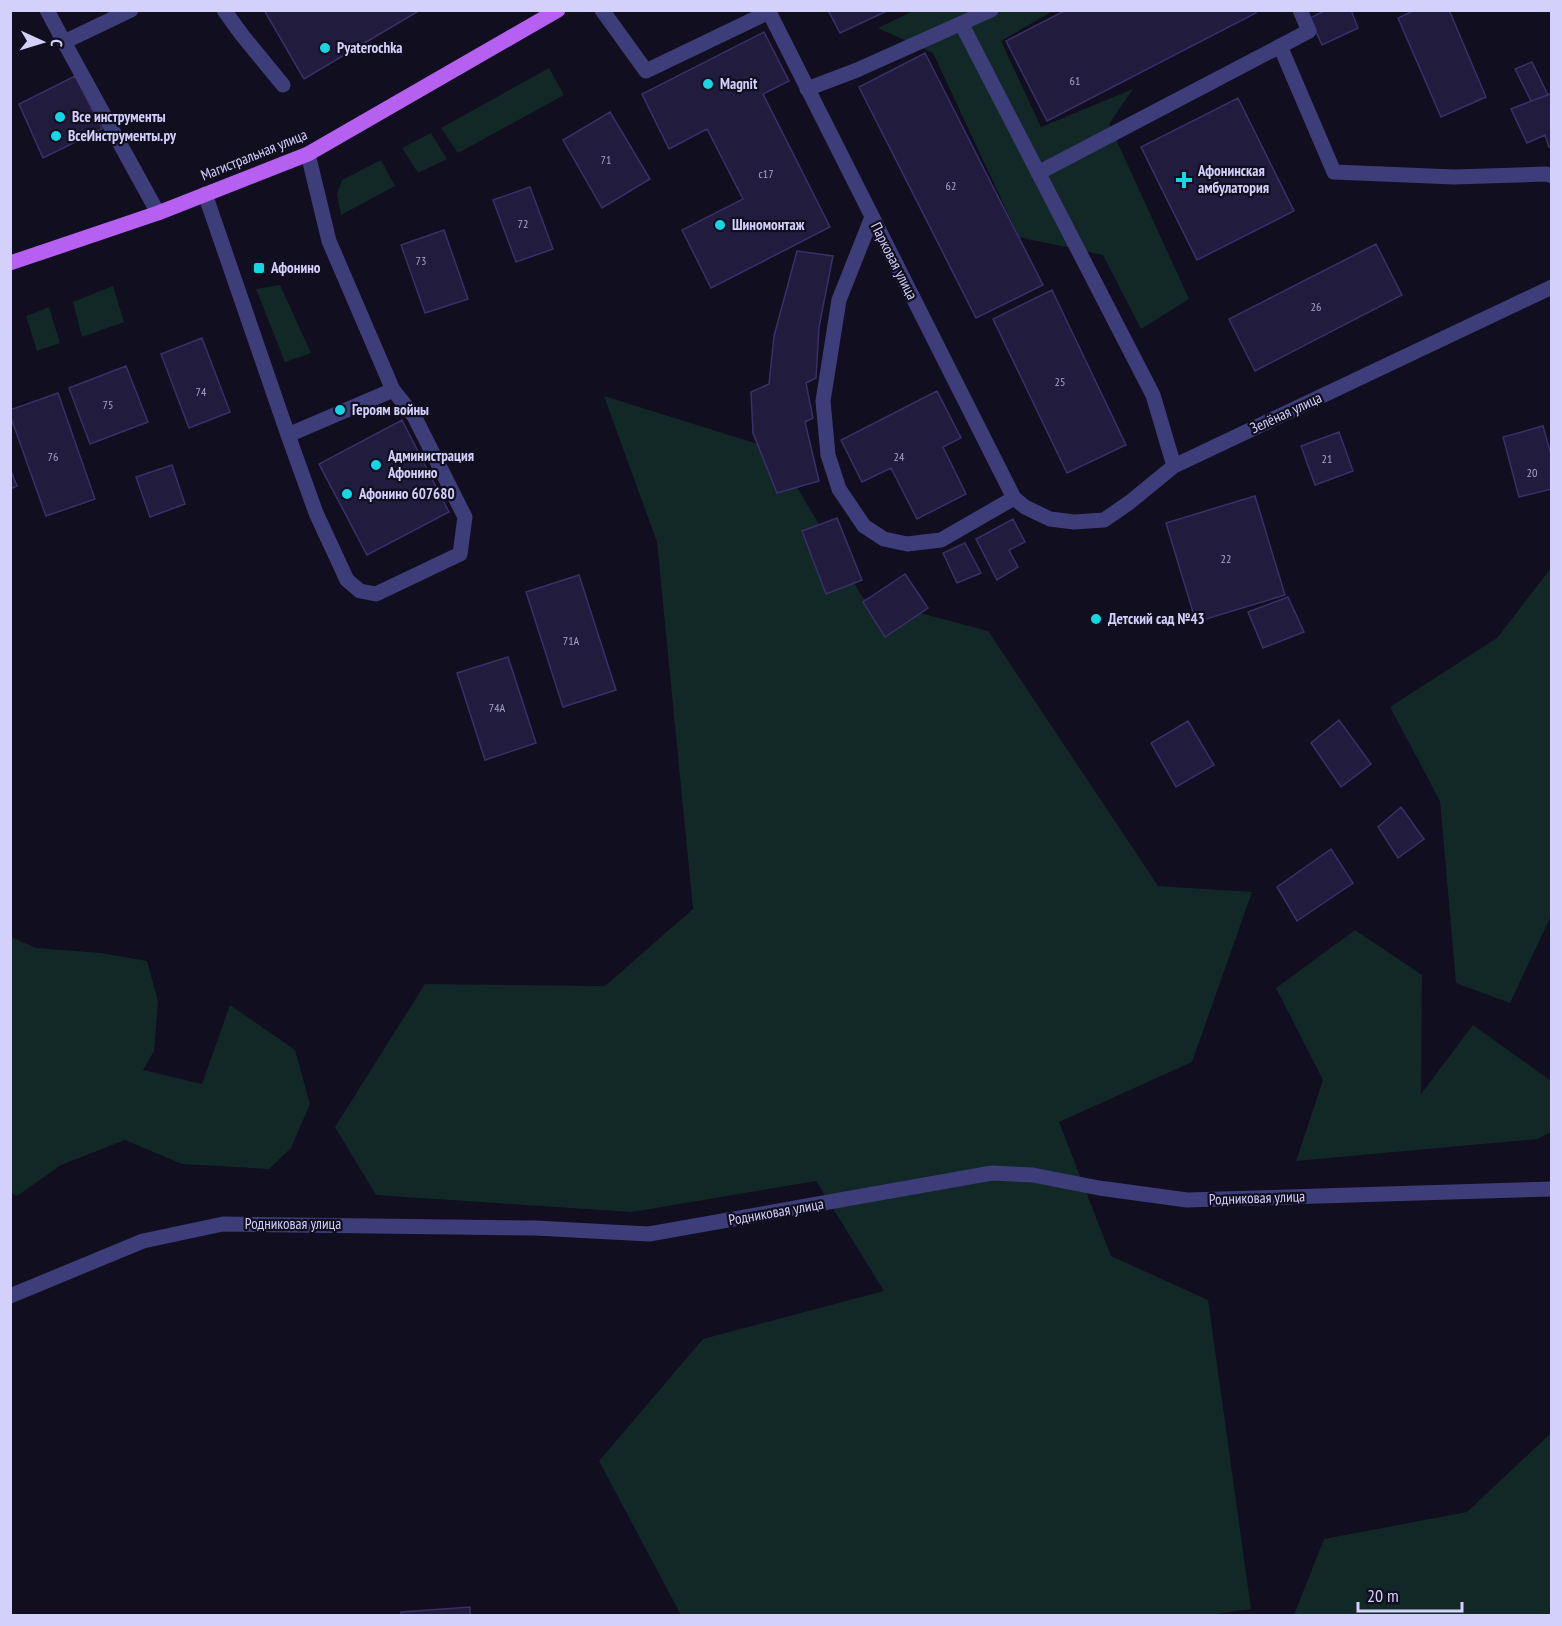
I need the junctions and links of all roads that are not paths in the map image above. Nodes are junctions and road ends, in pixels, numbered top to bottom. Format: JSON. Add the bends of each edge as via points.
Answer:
{"nodes":[{"id":1,"x":47,"y":10,"type":"edge"},
{"id":2,"x":131,"y":10,"type":"edge"},
{"id":3,"x":224,"y":10,"type":"edge"},
{"id":4,"x":558,"y":10,"type":"edge"},
{"id":5,"x":602,"y":10,"type":"edge"},
{"id":6,"x":991,"y":10,"type":"edge"},
{"id":7,"x":1300,"y":10,"type":"edge"},
{"id":8,"x":769,"y":11,"type":"edge"},
{"id":9,"x":962,"y":25,"type":"junction"},
{"id":10,"x":64,"y":42,"type":"junction"},
{"id":11,"x":1280,"y":46,"type":"junction"},
{"id":12,"x":283,"y":85,"type":"dead end"},
{"id":13,"x":807,"y":89,"type":"junction"},
{"id":14,"x":308,"y":154,"type":"junction"},
{"id":15,"x":1038,"y":173,"type":"junction"},
{"id":16,"x":1551,"y":176,"type":"edge"},
{"id":17,"x":205,"y":194,"type":"junction"},
{"id":18,"x":158,"y":213,"type":"junction"},
{"id":19,"x":872,"y":217,"type":"junction"},
{"id":20,"x":10,"y":263,"type":"edge"},
{"id":21,"x":1551,"y":287,"type":"edge"},
{"id":22,"x":393,"y":390,"type":"junction"},
{"id":23,"x":288,"y":435,"type":"junction"},
{"id":24,"x":1174,"y":466,"type":"junction"},
{"id":25,"x":1019,"y":502,"type":"junction"},
{"id":26,"x":1551,"y":1189,"type":"edge"},
{"id":27,"x":10,"y":1296,"type":"edge"}],
"edges":[{"from":1,"to":10,"type":"street"},
{"from":2,"to":10,"type":"street"},
{"from":3,"to":12,"type":"street"},
{"from":4,"to":14,"type":"main road","name":"Магистральная улица"},
{"from":5,"to":8,"type":"street","via":[[646,71]]},
{"from":6,"to":9,"type":"street"},
{"from":7,"to":11,"type":"street","via":[[1309,31]]},
{"from":8,"to":13,"type":"street","name":"Парковая улица"},
{"from":9,"to":13,"type":"street"},
{"from":9,"to":15,"type":"street"},
{"from":10,"to":18,"type":"street"},
{"from":11,"to":15,"type":"street"},
{"from":11,"to":16,"type":"street","via":[[1334,172]]},
{"from":13,"to":19,"type":"street","name":"Парковая улица"},
{"from":14,"to":17,"type":"main road","name":"Магистральная улица"},
{"from":14,"to":22,"type":"street","via":[[329,241]]},
{"from":15,"to":24,"type":"street","via":[[1153,395]]},
{"from":17,"to":18,"type":"main road","name":"Магистральная улица"},
{"from":17,"to":23,"type":"street"},
{"from":18,"to":20,"type":"main road","name":"Магистральная улица"},
{"from":19,"to":25,"type":"street","name":"Парковая улица"},
{"from":19,"to":25,"type":"street","via":[[839,300],[823,401],[828,454],[839,489],[864,526],[884,539],[907,544],[941,540]]},
{"from":21,"to":24,"type":"street","name":"Зелёная улица"},
{"from":22,"to":23,"type":"street"},
{"from":22,"to":23,"type":"street","via":[[414,416],[465,517],[460,554],[376,594],[360,591],[347,580],[316,513]]},
{"from":24,"to":25,"type":"street","name":"Зелёная улица","via":[[1104,520],[1050,519]]},
{"from":26,"to":27,"type":"street","name":"Родниковая улица","via":[[1187,1200],[1034,1175],[992,1173],[649,1234],[523,1227],[224,1224],[143,1241]]}]}
